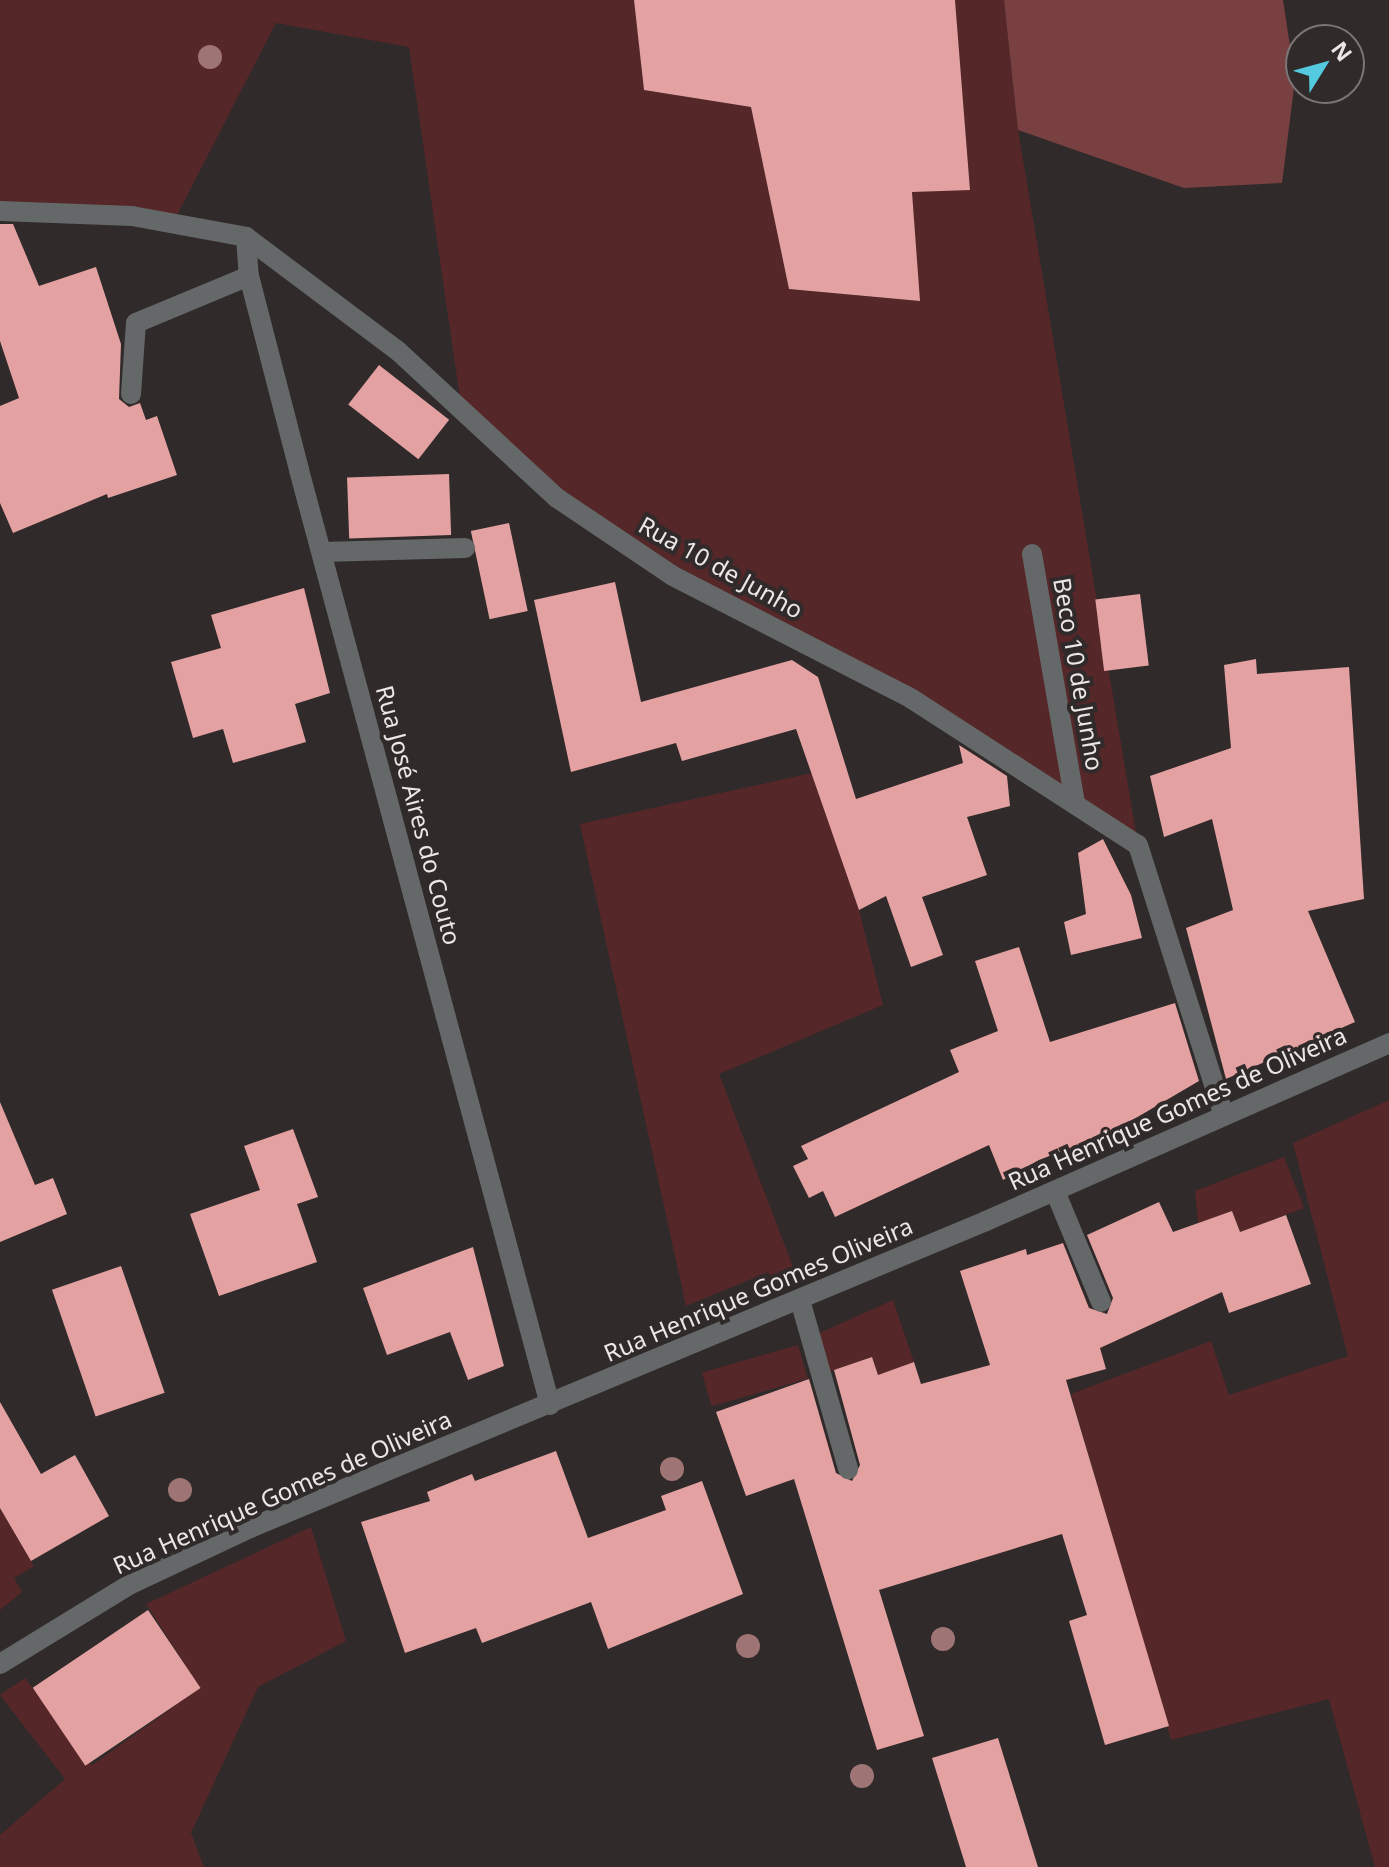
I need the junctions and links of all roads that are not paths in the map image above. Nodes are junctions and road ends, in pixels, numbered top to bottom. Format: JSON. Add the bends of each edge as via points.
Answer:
{"nodes":[{"id":1,"x":0,"y":211,"type":"edge"},
{"id":2,"x":246,"y":237,"type":"junction"},
{"id":3,"x":249,"y":276,"type":"junction"},
{"id":4,"x":131,"y":394,"type":"dead end"},
{"id":5,"x":465,"y":548,"type":"dead end"},
{"id":6,"x":322,"y":552,"type":"junction"},
{"id":7,"x":1032,"y":554,"type":"dead end"},
{"id":8,"x":1075,"y":804,"type":"junction"},
{"id":9,"x":1389,"y":1043,"type":"edge"},
{"id":10,"x":1224,"y":1116,"type":"junction"},
{"id":11,"x":1055,"y":1191,"type":"junction"},
{"id":12,"x":986,"y":1221,"type":"joint"},
{"id":13,"x":800,"y":1300,"type":"junction"},
{"id":14,"x":1101,"y":1302,"type":"dead end"},
{"id":15,"x":550,"y":1405,"type":"junction"},
{"id":16,"x":848,"y":1469,"type":"dead end"},
{"id":17,"x":0,"y":1664,"type":"edge"}],
"edges":[{"from":1,"to":2,"type":"street","name":"Rua 10 de Junho","via":[[132,216]]},
{"from":2,"to":3,"type":"street","name":"Rua José Aires do Couto"},
{"from":2,"to":8,"type":"street","name":"Rua 10 de Junho","via":[[398,351],[557,498],[673,576],[912,699]]},
{"from":3,"to":4,"type":"street","via":[[136,323]]},
{"from":3,"to":6,"type":"street","name":"Rua José Aires do Couto"},
{"from":5,"to":6,"type":"street"},
{"from":6,"to":15,"type":"street","name":"Rua José Aires do Couto"},
{"from":7,"to":8,"type":"street","name":"Beco 10 de Junho"},
{"from":8,"to":10,"type":"street","name":"Rua 10 de Junho","via":[[1138,845]]},
{"from":9,"to":10,"type":"street","name":"Rua Henrique Gomes de Oliveira"},
{"from":10,"to":11,"type":"street","name":"Rua Henrique Gomes de Oliveira"},
{"from":11,"to":12,"type":"street","name":"Rua Henrique Gomes de Oliveira"},
{"from":11,"to":14,"type":"street"},
{"from":12,"to":13,"type":"street","name":"Rua Henrique Gomes Oliveira"},
{"from":13,"to":15,"type":"street","name":"Rua Henrique Gomes Oliveira"},
{"from":13,"to":16,"type":"street"},
{"from":15,"to":17,"type":"street","name":"Rua Henrique Gomes de Oliveira","via":[[175,1563],[86,1608]]}]}
